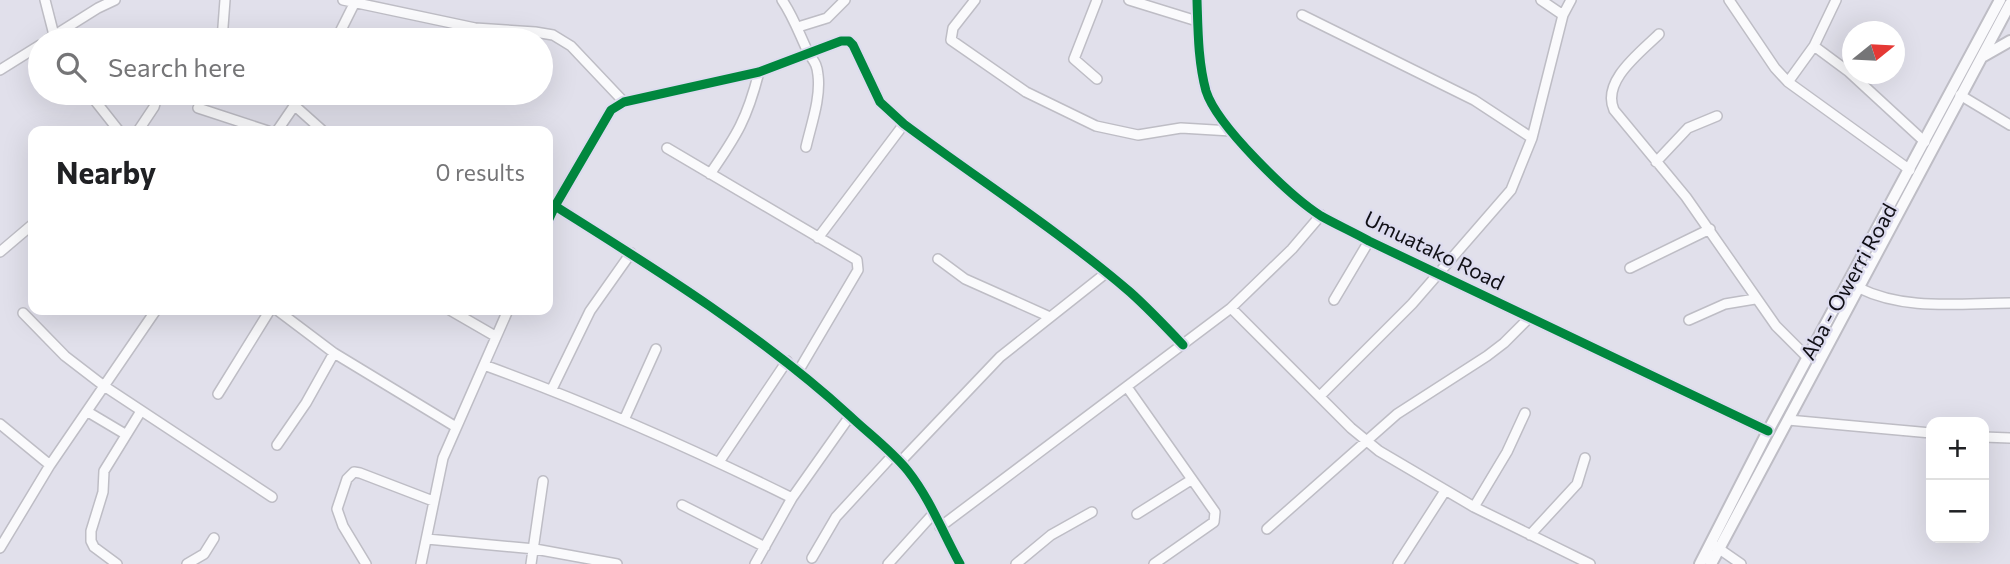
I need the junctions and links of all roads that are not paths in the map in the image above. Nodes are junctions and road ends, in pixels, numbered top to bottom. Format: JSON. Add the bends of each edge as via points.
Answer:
{"nodes":[{"id":1,"x":45,"y":0,"type":"edge"},
{"id":2,"x":115,"y":0,"type":"edge"},
{"id":3,"x":225,"y":0,"type":"edge"},
{"id":4,"x":343,"y":0,"type":"edge"},
{"id":5,"x":782,"y":0,"type":"edge"},
{"id":6,"x":845,"y":0,"type":"edge"},
{"id":7,"x":975,"y":0,"type":"edge"},
{"id":8,"x":1097,"y":0,"type":"edge"},
{"id":9,"x":1129,"y":0,"type":"edge"},
{"id":10,"x":1197,"y":0,"type":"edge"},
{"id":11,"x":1541,"y":0,"type":"edge"},
{"id":12,"x":1571,"y":0,"type":"edge"},
{"id":13,"x":1729,"y":0,"type":"edge"},
{"id":14,"x":1836,"y":0,"type":"edge"},
{"id":15,"x":2000,"y":0,"type":"edge"},
{"id":16,"x":356,"y":1,"type":"edge"},
{"id":17,"x":2010,"y":4,"type":"edge"},
{"id":18,"x":1302,"y":15,"type":"dead end"},
{"id":19,"x":1563,"y":15,"type":"junction"},
{"id":20,"x":1198,"y":21,"type":"junction"},
{"id":21,"x":798,"y":27,"type":"junction"},
{"id":22,"x":50,"y":28,"type":"edge"},
{"id":23,"x":68,"y":28,"type":"edge"},
{"id":24,"x":223,"y":28,"type":"edge"},
{"id":25,"x":342,"y":28,"type":"edge"},
{"id":26,"x":475,"y":28,"type":"edge"},
{"id":27,"x":1659,"y":34,"type":"dead end"},
{"id":28,"x":553,"y":35,"type":"edge"},
{"id":29,"x":2010,"y":41,"type":"edge"},
{"id":30,"x":1814,"y":46,"type":"junction"},
{"id":31,"x":28,"y":52,"type":"edge"},
{"id":32,"x":808,"y":54,"type":"junction"},
{"id":33,"x":1980,"y":59,"type":"junction"},
{"id":34,"x":0,"y":70,"type":"edge"},
{"id":35,"x":759,"y":72,"type":"junction"},
{"id":36,"x":1097,"y":79,"type":"dead end"},
{"id":37,"x":1788,"y":82,"type":"junction"},
{"id":38,"x":1960,"y":95,"type":"junction"},
{"id":39,"x":624,"y":102,"type":"junction"},
{"id":40,"x":101,"y":105,"type":"edge"},
{"id":41,"x":155,"y":105,"type":"edge"},
{"id":42,"x":295,"y":106,"type":"joint"},
{"id":43,"x":198,"y":108,"type":"dead end"},
{"id":44,"x":1717,"y":116,"type":"dead end"},
{"id":45,"x":904,"y":124,"type":"junction"},
{"id":46,"x":2010,"y":125,"type":"edge"},
{"id":47,"x":115,"y":126,"type":"edge"},
{"id":48,"x":142,"y":126,"type":"edge"},
{"id":49,"x":253,"y":126,"type":"edge"},
{"id":50,"x":280,"y":126,"type":"edge"},
{"id":51,"x":317,"y":126,"type":"edge"},
{"id":52,"x":1231,"y":131,"type":"junction"},
{"id":53,"x":1532,"y":138,"type":"junction"},
{"id":54,"x":1925,"y":142,"type":"junction"},
{"id":55,"x":806,"y":147,"type":"dead end"},
{"id":56,"x":667,"y":148,"type":"dead end"},
{"id":57,"x":1656,"y":162,"type":"junction"},
{"id":58,"x":1910,"y":170,"type":"junction"},
{"id":59,"x":709,"y":174,"type":"junction"},
{"id":60,"x":555,"y":206,"type":"junction"},
{"id":61,"x":553,"y":211,"type":"edge"},
{"id":62,"x":1321,"y":215,"type":"junction"},
{"id":63,"x":28,"y":228,"type":"edge"},
{"id":64,"x":1710,"y":229,"type":"junction"},
{"id":65,"x":818,"y":238,"type":"junction"},
{"id":66,"x":1369,"y":241,"type":"junction"},
{"id":67,"x":0,"y":252,"type":"edge"},
{"id":68,"x":631,"y":253,"type":"junction"},
{"id":69,"x":938,"y":259,"type":"dead end"},
{"id":70,"x":1630,"y":268,"type":"dead end"},
{"id":71,"x":1438,"y":272,"type":"junction"},
{"id":72,"x":1106,"y":273,"type":"junction"},
{"id":73,"x":1859,"y":288,"type":"junction"},
{"id":74,"x":1755,"y":299,"type":"junction"},
{"id":75,"x":1335,"y":300,"type":"dead end"},
{"id":76,"x":2010,"y":303,"type":"edge"},
{"id":77,"x":1231,"y":308,"type":"junction"},
{"id":78,"x":23,"y":313,"type":"dead end"},
{"id":79,"x":153,"y":315,"type":"edge"},
{"id":80,"x":267,"y":315,"type":"edge"},
{"id":81,"x":284,"y":315,"type":"edge"},
{"id":82,"x":459,"y":315,"type":"edge"},
{"id":83,"x":506,"y":315,"type":"edge"},
{"id":84,"x":1050,"y":317,"type":"junction"},
{"id":85,"x":1530,"y":317,"type":"junction"},
{"id":86,"x":1689,"y":320,"type":"dead end"},
{"id":87,"x":495,"y":336,"type":"junction"},
{"id":88,"x":1183,"y":345,"type":"junction"},
{"id":89,"x":656,"y":349,"type":"dead end"},
{"id":90,"x":334,"y":353,"type":"junction"},
{"id":91,"x":1808,"y":358,"type":"junction"},
{"id":92,"x":787,"y":361,"type":"junction"},
{"id":93,"x":484,"y":365,"type":"junction"},
{"id":94,"x":799,"y":370,"type":"junction"},
{"id":95,"x":104,"y":386,"type":"junction"},
{"id":96,"x":1127,"y":387,"type":"junction"},
{"id":97,"x":552,"y":389,"type":"junction"},
{"id":98,"x":218,"y":394,"type":"dead end"},
{"id":99,"x":1320,"y":396,"type":"junction"},
{"id":100,"x":141,"y":411,"type":"junction"},
{"id":101,"x":88,"y":412,"type":"junction"},
{"id":102,"x":1525,"y":413,"type":"dead end"},
{"id":103,"x":850,"y":416,"type":"junction"},
{"id":104,"x":624,"y":420,"type":"junction"},
{"id":105,"x":1788,"y":420,"type":"junction"},
{"id":106,"x":456,"y":427,"type":"junction"},
{"id":107,"x":2,"y":429,"type":"edge"},
{"id":108,"x":1768,"y":431,"type":"junction"},
{"id":109,"x":1926,"y":433,"type":"edge"},
{"id":110,"x":125,"y":434,"type":"junction"},
{"id":111,"x":1989,"y":437,"type":"edge"},
{"id":112,"x":2010,"y":438,"type":"edge"},
{"id":113,"x":1366,"y":441,"type":"junction"},
{"id":114,"x":277,"y":445,"type":"dead end"},
{"id":115,"x":896,"y":458,"type":"junction"},
{"id":116,"x":1585,"y":458,"type":"dead end"},
{"id":117,"x":719,"y":462,"type":"junction"},
{"id":118,"x":50,"y":465,"type":"junction"},
{"id":119,"x":1191,"y":480,"type":"junction"},
{"id":120,"x":543,"y":481,"type":"dead end"},
{"id":121,"x":1445,"y":491,"type":"junction"},
{"id":122,"x":272,"y":497,"type":"dead end"},
{"id":123,"x":792,"y":498,"type":"junction"},
{"id":124,"x":433,"y":501,"type":"junction"},
{"id":125,"x":682,"y":505,"type":"dead end"},
{"id":126,"x":1474,"y":507,"type":"junction"},
{"id":127,"x":1092,"y":512,"type":"dead end"},
{"id":128,"x":933,"y":513,"type":"junction"},
{"id":129,"x":1136,"y":514,"type":"dead end"},
{"id":130,"x":940,"y":527,"type":"junction"},
{"id":131,"x":1267,"y":529,"type":"dead end"},
{"id":132,"x":1530,"y":535,"type":"junction"},
{"id":133,"x":214,"y":538,"type":"dead end"},
{"id":134,"x":427,"y":539,"type":"junction"},
{"id":135,"x":1715,"y":546,"type":"junction"},
{"id":136,"x":765,"y":547,"type":"junction"},
{"id":137,"x":0,"y":548,"type":"edge"},
{"id":138,"x":535,"y":549,"type":"junction"},
{"id":139,"x":812,"y":558,"type":"dead end"},
{"id":140,"x":115,"y":563,"type":"edge"},
{"id":141,"x":187,"y":564,"type":"edge"},
{"id":142,"x":366,"y":564,"type":"edge"},
{"id":143,"x":421,"y":564,"type":"edge"},
{"id":144,"x":531,"y":564,"type":"edge"},
{"id":145,"x":617,"y":564,"type":"edge"},
{"id":146,"x":755,"y":564,"type":"edge"},
{"id":147,"x":888,"y":564,"type":"edge"},
{"id":148,"x":960,"y":564,"type":"edge"},
{"id":149,"x":1016,"y":564,"type":"edge"},
{"id":150,"x":1154,"y":564,"type":"edge"},
{"id":151,"x":1398,"y":564,"type":"edge"},
{"id":152,"x":1590,"y":564,"type":"edge"},
{"id":153,"x":1700,"y":564,"type":"edge"},
{"id":154,"x":1711,"y":564,"type":"edge"},
{"id":155,"x":1741,"y":564,"type":"edge"}],
"edges":[{"from":1,"to":22,"type":"street"},
{"from":2,"to":23,"type":"street"},
{"from":3,"to":24,"type":"street"},
{"from":4,"to":16,"type":"street"},
{"from":5,"to":21,"type":"street"},
{"from":6,"to":21,"type":"street","via":[[827,18]]},
{"from":7,"to":52,"type":"street","via":[[953,28],[951,40],[1026,92],[1096,126],[1134,135],[1181,128]]},
{"from":8,"to":36,"type":"street","via":[[1074,59]]},
{"from":9,"to":20,"type":"street"},
{"from":10,"to":20,"type":"street","name":"Umuatako Road"},
{"from":11,"to":19,"type":"street"},
{"from":12,"to":19,"type":"street"},
{"from":13,"to":37,"type":"street"},
{"from":14,"to":30,"type":"street"},
{"from":15,"to":54,"type":"main road","name":"Aba - Owerri Road"},
{"from":16,"to":25,"type":"street"},
{"from":16,"to":26,"type":"street"},
{"from":17,"to":33,"type":"main road","name":"Aba - Owerri Road"},
{"from":18,"to":53,"type":"street","via":[[1474,100]]},
{"from":19,"to":53,"type":"street"},
{"from":20,"to":52,"type":"street","name":"Umuatako Road","via":[[1206,93]]},
{"from":21,"to":32,"type":"street"},
{"from":27,"to":57,"type":"street","via":[[1622,71],[1611,96],[1614,110]]},
{"from":28,"to":39,"type":"street","via":[[571,46]]},
{"from":29,"to":33,"type":"main road"},
{"from":30,"to":37,"type":"street"},
{"from":30,"to":54,"type":"street"},
{"from":31,"to":34,"type":"street"},
{"from":32,"to":35,"type":"street"},
{"from":32,"to":45,"type":"street","via":[[849,41],[880,102]]},
{"from":32,"to":55,"type":"street","via":[[814,59],[818,82]]},
{"from":33,"to":38,"type":"main road","name":"Aba - Owerri Road"},
{"from":35,"to":39,"type":"street"},
{"from":35,"to":59,"type":"street","via":[[746,118]]},
{"from":37,"to":58,"type":"street"},
{"from":38,"to":46,"type":"street"},
{"from":38,"to":73,"type":"main road","name":"Aba - Owerri Road"},
{"from":39,"to":60,"type":"street","via":[[611,110]]},
{"from":40,"to":47,"type":"street"},
{"from":41,"to":48,"type":"street"},
{"from":42,"to":50,"type":"street"},
{"from":42,"to":51,"type":"street"},
{"from":43,"to":49,"type":"street"},
{"from":44,"to":57,"type":"street","via":[[1688,128]]},
{"from":45,"to":65,"type":"street"},
{"from":45,"to":72,"type":"street"},
{"from":52,"to":62,"type":"street","name":"Umuatako Road","via":[[1285,188]]},
{"from":53,"to":71,"type":"street","via":[[1511,190]]},
{"from":54,"to":58,"type":"main road","name":"Aba - Owerri Road"},
{"from":56,"to":59,"type":"street"},
{"from":57,"to":64,"type":"street"},
{"from":58,"to":91,"type":"main road","name":"Aba - Owerri Road"},
{"from":59,"to":65,"type":"street"},
{"from":60,"to":61,"type":"street"},
{"from":60,"to":68,"type":"street"},
{"from":62,"to":66,"type":"street","name":"Umuatako Road"},
{"from":62,"to":77,"type":"street"},
{"from":63,"to":67,"type":"street"},
{"from":64,"to":70,"type":"street"},
{"from":64,"to":74,"type":"street"},
{"from":65,"to":94,"type":"street","via":[[855,257],[858,270]]},
{"from":66,"to":71,"type":"street","name":"Umuatako Road"},
{"from":66,"to":75,"type":"street"},
{"from":68,"to":92,"type":"street"},
{"from":68,"to":97,"type":"street","via":[[590,311]]},
{"from":69,"to":84,"type":"street","via":[[965,279]]},
{"from":71,"to":85,"type":"street","name":"Umuatako Road"},
{"from":71,"to":99,"type":"street"},
{"from":72,"to":84,"type":"street"},
{"from":72,"to":88,"type":"street"},
{"from":73,"to":76,"type":"street","via":[[1888,300]]},
{"from":73,"to":105,"type":"main road","name":"Aba - Owerri Road"},
{"from":74,"to":86,"type":"street","via":[[1725,304]]},
{"from":74,"to":91,"type":"street"},
{"from":77,"to":88,"type":"street"},
{"from":77,"to":99,"type":"street"},
{"from":78,"to":95,"type":"street","via":[[65,356]]},
{"from":79,"to":95,"type":"street"},
{"from":80,"to":98,"type":"street"},
{"from":81,"to":90,"type":"street"},
{"from":82,"to":87,"type":"street"},
{"from":83,"to":87,"type":"street"},
{"from":84,"to":115,"type":"street","via":[[1000,356]]},
{"from":85,"to":108,"type":"street","name":"Umuatako Road"},
{"from":85,"to":113,"type":"street","via":[[1495,350],[1397,414]]},
{"from":87,"to":93,"type":"street"},
{"from":88,"to":96,"type":"street"},
{"from":89,"to":104,"type":"street"},
{"from":90,"to":106,"type":"street"},
{"from":90,"to":114,"type":"street"},
{"from":91,"to":108,"type":"main road","name":"Aba - Owerri Road"},
{"from":92,"to":94,"type":"street"},
{"from":92,"to":117,"type":"street"},
{"from":93,"to":97,"type":"street"},
{"from":93,"to":106,"type":"street"},
{"from":94,"to":103,"type":"street"},
{"from":95,"to":100,"type":"street"},
{"from":95,"to":101,"type":"street"},
{"from":96,"to":119,"type":"street"},
{"from":96,"to":130,"type":"street"},
{"from":97,"to":104,"type":"street"},
{"from":99,"to":113,"type":"street"},
{"from":100,"to":110,"type":"street"},
{"from":100,"to":122,"type":"street"},
{"from":101,"to":110,"type":"street"},
{"from":101,"to":118,"type":"street"},
{"from":102,"to":126,"type":"street"},
{"from":103,"to":115,"type":"street"},
{"from":103,"to":123,"type":"street"},
{"from":104,"to":117,"type":"street"},
{"from":105,"to":109,"type":"street"},
{"from":105,"to":135,"type":"main road","name":"Aba - Owerri Road"},
{"from":106,"to":124,"type":"street"},
{"from":107,"to":118,"type":"street"},
{"from":108,"to":135,"type":"main road","name":"Aba - Owerri Road"},
{"from":110,"to":140,"type":"street","via":[[104,471],[91,531],[94,547]]},
{"from":111,"to":112,"type":"street"},
{"from":113,"to":121,"type":"street"},
{"from":113,"to":131,"type":"street"},
{"from":115,"to":128,"type":"street"},
{"from":115,"to":139,"type":"street","via":[[836,517]]},
{"from":116,"to":132,"type":"street","via":[[1577,484]]},
{"from":117,"to":123,"type":"street"},
{"from":118,"to":137,"type":"street"},
{"from":119,"to":129,"type":"street"},
{"from":119,"to":150,"type":"street","via":[[1215,512],[1214,522]]},
{"from":120,"to":138,"type":"street"},
{"from":121,"to":126,"type":"street"},
{"from":121,"to":151,"type":"street"},
{"from":123,"to":136,"type":"street"},
{"from":124,"to":134,"type":"street"},
{"from":124,"to":142,"type":"street","via":[[360,473],[351,474],[337,509]]},
{"from":125,"to":136,"type":"street"},
{"from":126,"to":132,"type":"street"},
{"from":127,"to":149,"type":"street","via":[[1051,535]]},
{"from":128,"to":130,"type":"street"},
{"from":128,"to":147,"type":"street"},
{"from":130,"to":148,"type":"street"},
{"from":132,"to":152,"type":"street"},
{"from":133,"to":141,"type":"street","via":[[204,554]]},
{"from":134,"to":138,"type":"street"},
{"from":134,"to":143,"type":"street"},
{"from":135,"to":153,"type":"main road","name":"Aba - Owerri Road"},
{"from":135,"to":154,"type":"main road","name":"Aba - Owerri Road"},
{"from":135,"to":155,"type":"street"},
{"from":136,"to":146,"type":"street"},
{"from":138,"to":144,"type":"street"},
{"from":138,"to":145,"type":"street"}]}
